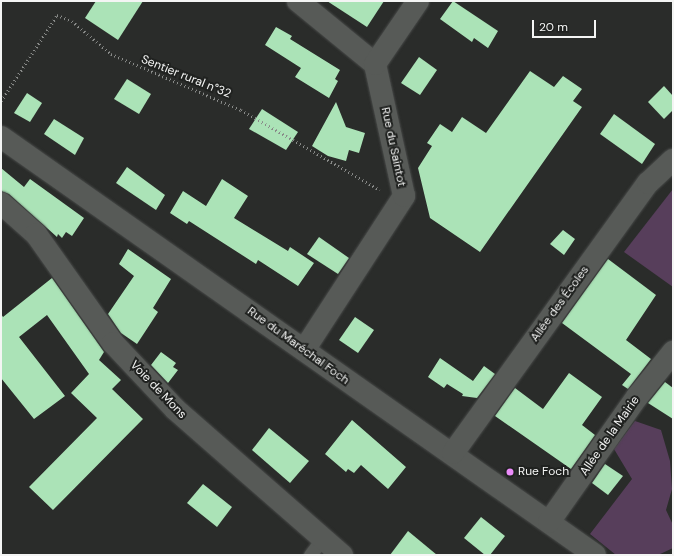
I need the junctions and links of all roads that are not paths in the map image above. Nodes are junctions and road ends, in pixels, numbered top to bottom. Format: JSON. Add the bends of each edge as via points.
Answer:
{"nodes":[{"id":1,"x":298,"y":1,"type":"edge"},
{"id":2,"x":418,"y":1,"type":"edge"},
{"id":3,"x":375,"y":64,"type":"junction"},
{"id":4,"x":1,"y":137,"type":"edge"},
{"id":5,"x":673,"y":160,"type":"edge"},
{"id":6,"x":1,"y":202,"type":"edge"},
{"id":7,"x":304,"y":350,"type":"junction"},
{"id":8,"x":673,"y":352,"type":"edge"},
{"id":9,"x":453,"y":453,"type":"junction"},
{"id":10,"x":549,"y":522,"type":"junction"},
{"id":11,"x":316,"y":547,"type":"edge"},
{"id":12,"x":342,"y":555,"type":"edge"},
{"id":13,"x":595,"y":555,"type":"edge"}],
"edges":[{"from":1,"to":3,"type":"street"},
{"from":2,"to":3,"type":"street"},
{"from":3,"to":7,"type":"street","name":"Rue du Saintot","via":[[404,196]]},
{"from":4,"to":7,"type":"street","name":"Rue du Maréchal Foch"},
{"from":5,"to":9,"type":"street","name":"Allée des Écoles","via":[[648,183]]},
{"from":6,"to":11,"type":"street","name":"Voie de Mons","via":[[36,234],[112,343]]},
{"from":7,"to":9,"type":"street","name":"Rue du Maréchal Foch"},
{"from":8,"to":10,"type":"street","name":"Allée de la Mairie"},
{"from":9,"to":10,"type":"street","name":"Rue du Maréchal Foch"},
{"from":10,"to":13,"type":"street","name":"Rue du Maréchal Foch"},
{"from":11,"to":12,"type":"street","name":"Voie de Mons"}]}
